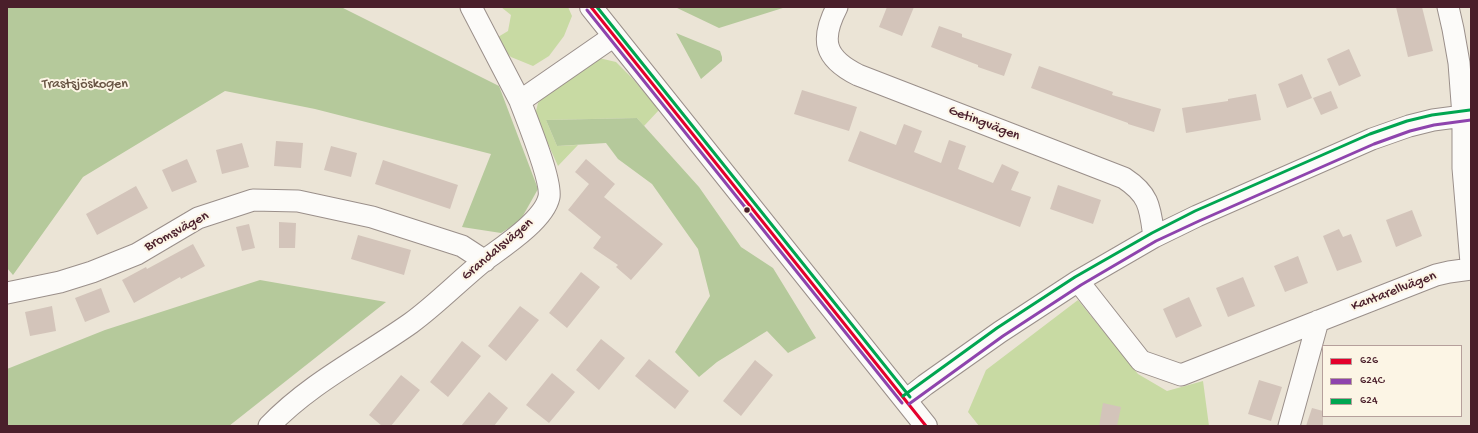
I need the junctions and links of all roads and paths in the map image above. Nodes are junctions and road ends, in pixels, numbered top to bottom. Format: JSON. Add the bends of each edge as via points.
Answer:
{"nodes":[{"id":1,"x":471,"y":7,"type":"edge"},
{"id":2,"x":591,"y":7,"type":"edge"},
{"id":3,"x":837,"y":7,"type":"edge"},
{"id":4,"x":1448,"y":7,"type":"edge"},
{"id":5,"x":614,"y":36,"type":"junction"},
{"id":6,"x":520,"y":101,"type":"junction"},
{"id":7,"x":1467,"y":115,"type":"edge"},
{"id":8,"x":1154,"y":237,"type":"junction"},
{"id":9,"x":485,"y":261,"type":"junction"},
{"id":10,"x":1471,"y":263,"type":"edge"},
{"id":11,"x":1471,"y":269,"type":"edge"},
{"id":12,"x":1078,"y":281,"type":"junction"},
{"id":13,"x":7,"y":293,"type":"edge"},
{"id":14,"x":1318,"y":321,"type":"junction"},
{"id":15,"x":906,"y":400,"type":"junction"},
{"id":16,"x":269,"y":426,"type":"edge"},
{"id":17,"x":926,"y":426,"type":"edge"},
{"id":18,"x":1289,"y":426,"type":"edge"}],
"edges":[{"from":1,"to":6,"type":"street","name":"Grandalsvägen"},
{"from":2,"to":5,"type":"main road"},
{"from":3,"to":8,"type":"street","name":"Getingvägen","via":[[828,26],[828,43],[832,54],[848,70],[1124,178],[1139,189],[1148,202]]},
{"from":4,"to":7,"type":"street"},
{"from":5,"to":6,"type":"street"},
{"from":5,"to":15,"type":"main road"},
{"from":6,"to":9,"type":"street","name":"Grandalsvägen","via":[[548,179],[549,196],[542,211],[519,235]]},
{"from":7,"to":8,"type":"street","via":[[1409,126],[1372,139]]},
{"from":7,"to":10,"type":"street","via":[[1463,168]]},
{"from":8,"to":12,"type":"street"},
{"from":9,"to":13,"type":"street","name":"Bromsvägen","via":[[462,246],[372,217],[298,201],[253,200],[198,218],[137,254],[92,272],[60,282]]},
{"from":9,"to":16,"type":"street","name":"Grandalsvägen","via":[[412,322],[326,378]]},
{"from":11,"to":14,"type":"street","name":"Kantarellvägen","via":[[1436,275]]},
{"from":12,"to":14,"type":"street","name":"Kantarellvägen","via":[[1141,361],[1181,374]]},
{"from":12,"to":15,"type":"street","via":[[1000,332]]},
{"from":14,"to":18,"type":"street"},
{"from":15,"to":17,"type":"main road"}]}
